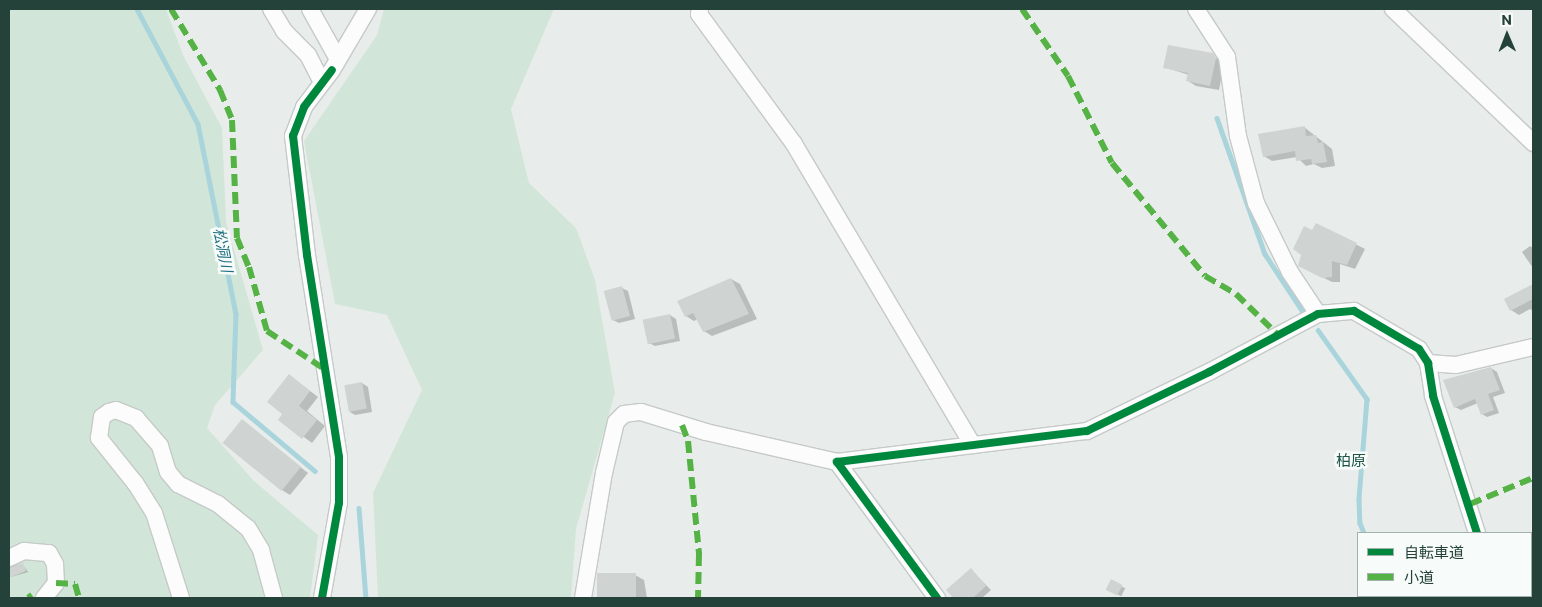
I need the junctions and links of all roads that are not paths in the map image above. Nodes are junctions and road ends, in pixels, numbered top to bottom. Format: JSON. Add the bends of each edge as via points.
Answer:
{"nodes":[{"id":1,"x":271,"y":9,"type":"edge"},
{"id":2,"x":310,"y":9,"type":"edge"},
{"id":3,"x":368,"y":9,"type":"edge"},
{"id":4,"x":700,"y":9,"type":"edge"},
{"id":5,"x":1196,"y":9,"type":"edge"},
{"id":6,"x":1393,"y":9,"type":"edge"},
{"id":7,"x":331,"y":71,"type":"junction"},
{"id":8,"x":1533,"y":143,"type":"edge"},
{"id":9,"x":1318,"y":314,"type":"junction"},
{"id":10,"x":1533,"y":347,"type":"edge"},
{"id":11,"x":1428,"y":363,"type":"junction"},
{"id":12,"x":973,"y":446,"type":"junction"},
{"id":13,"x":837,"y":462,"type":"junction"},
{"id":14,"x":1478,"y":532,"type":"edge"},
{"id":15,"x":9,"y":558,"type":"edge"},
{"id":16,"x":44,"y":598,"type":"edge"},
{"id":17,"x":181,"y":598,"type":"edge"},
{"id":18,"x":274,"y":598,"type":"edge"},
{"id":19,"x":322,"y":598,"type":"edge"},
{"id":20,"x":583,"y":598,"type":"edge"},
{"id":21,"x":936,"y":598,"type":"edge"}],
"edges":[{"from":1,"to":7,"type":"street","via":[[284,32]]},
{"from":2,"to":7,"type":"street"},
{"from":3,"to":7,"type":"street"},
{"from":4,"to":12,"type":"street","via":[[699,14],[794,144]]},
{"from":5,"to":9,"type":"street","via":[[1227,58],[1238,136],[1259,210],[1290,272]]},
{"from":6,"to":8,"type":"street"},
{"from":7,"to":19,"type":"street","via":[[304,106],[293,136],[307,255],[339,456],[338,503]]},
{"from":9,"to":11,"type":"street","via":[[1354,311],[1418,348]]},
{"from":9,"to":12,"type":"street","via":[[1088,432]]},
{"from":10,"to":11,"type":"street","via":[[1456,365]]},
{"from":11,"to":14,"type":"street","via":[[1434,396]]},
{"from":12,"to":13,"type":"street"},
{"from":13,"to":20,"type":"street","via":[[706,432],[641,412],[624,414],[616,422]]},
{"from":13,"to":21,"type":"street"},
{"from":15,"to":16,"type":"street","via":[[24,551],[49,553],[55,564],[56,583]]},
{"from":17,"to":18,"type":"street","via":[[154,513],[136,483],[99,438],[102,417],[109,412],[116,410],[136,418],[160,446],[168,472],[178,484],[218,504],[248,528],[261,550]]}]}
